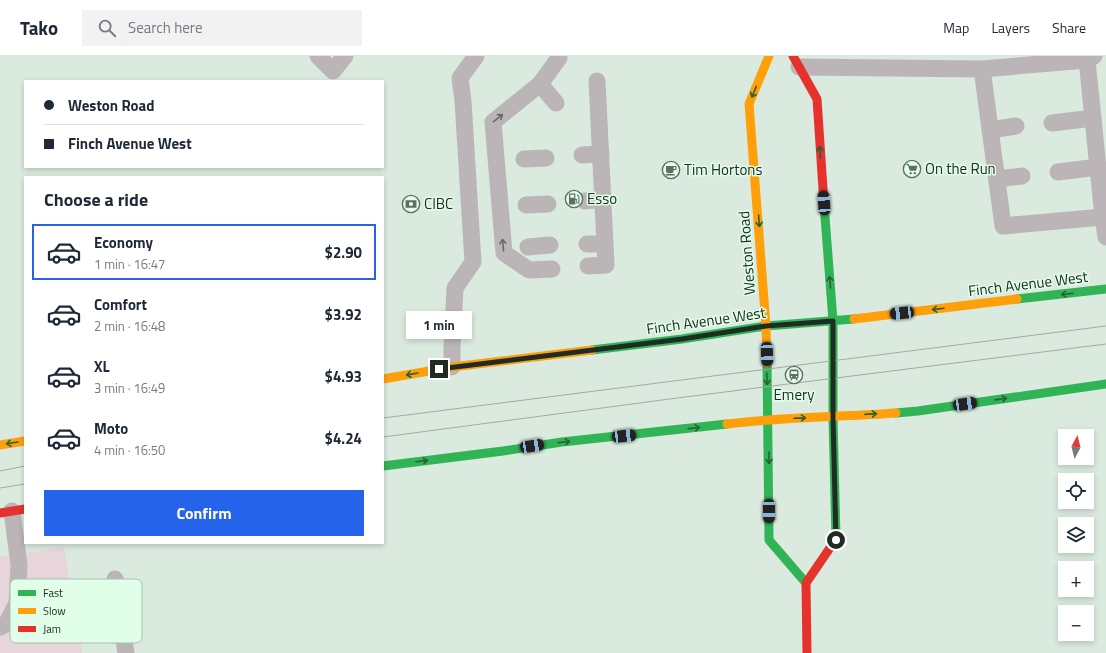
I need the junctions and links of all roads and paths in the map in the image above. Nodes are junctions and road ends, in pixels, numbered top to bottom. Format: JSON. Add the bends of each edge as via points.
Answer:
{"nodes":[{"id":1,"x":318,"y":56,"type":"edge"},
{"id":2,"x":345,"y":56,"type":"edge"},
{"id":3,"x":476,"y":56,"type":"edge"},
{"id":4,"x":769,"y":56,"type":"edge"},
{"id":5,"x":559,"y":58,"type":"dead end"},
{"id":6,"x":1090,"y":58,"type":"edge"},
{"id":7,"x":796,"y":62,"type":"edge"},
{"id":8,"x":897,"y":62,"type":"edge"},
{"id":9,"x":982,"y":69,"type":"junction"},
{"id":10,"x":597,"y":81,"type":"dead end"},
{"id":11,"x":540,"y":84,"type":"junction"},
{"id":12,"x":556,"y":103,"type":"dead end"},
{"id":13,"x":1093,"y":118,"type":"junction"},
{"id":14,"x":1052,"y":123,"type":"dead end"},
{"id":15,"x":1016,"y":126,"type":"dead end"},
{"id":16,"x":990,"y":130,"type":"junction"},
{"id":17,"x":601,"y":154,"type":"junction"},
{"id":18,"x":582,"y":155,"type":"dead end"},
{"id":19,"x":546,"y":158,"type":"dead end"},
{"id":20,"x":524,"y":159,"type":"dead end"},
{"id":21,"x":1098,"y":167,"type":"junction"},
{"id":22,"x":1058,"y":172,"type":"dead end"},
{"id":23,"x":1022,"y":176,"type":"dead end"},
{"id":24,"x":997,"y":180,"type":"junction"},
{"id":25,"x":603,"y":199,"type":"junction"},
{"id":26,"x":585,"y":201,"type":"dead end"},
{"id":27,"x":548,"y":204,"type":"dead end"},
{"id":28,"x":526,"y":205,"type":"dead end"},
{"id":29,"x":1103,"y":217,"type":"junction"},
{"id":30,"x":1106,"y":237,"type":"edge"},
{"id":31,"x":587,"y":244,"type":"dead end"},
{"id":32,"x":605,"y":244,"type":"junction"},
{"id":33,"x":550,"y":245,"type":"dead end"},
{"id":34,"x":528,"y":247,"type":"dead end"},
{"id":35,"x":588,"y":266,"type":"dead end"},
{"id":36,"x":552,"y":269,"type":"dead end"},
{"id":37,"x":1106,"y":289,"type":"edge"},
{"id":38,"x":833,"y":321,"type":"junction"},
{"id":39,"x":766,"y":326,"type":"junction"},
{"id":40,"x":452,"y":367,"type":"junction"},
{"id":41,"x":384,"y":379,"type":"edge"},
{"id":42,"x":1106,"y":384,"type":"edge"},
{"id":43,"x":833,"y":417,"type":"junction"},
{"id":44,"x":768,"y":419,"type":"junction"},
{"id":45,"x":24,"y":442,"type":"edge"},
{"id":46,"x":0,"y":445,"type":"edge"},
{"id":47,"x":384,"y":466,"type":"edge"},
{"id":48,"x":12,"y":511,"type":"edge"},
{"id":49,"x":18,"y":579,"type":"edge"},
{"id":50,"x":806,"y":583,"type":"junction"},
{"id":51,"x":10,"y":617,"type":"edge"},
{"id":52,"x":0,"y":627,"type":"edge"},
{"id":53,"x":125,"y":643,"type":"edge"},
{"id":54,"x":126,"y":653,"type":"edge"},
{"id":55,"x":807,"y":653,"type":"edge"}],
"edges":[{"from":1,"to":2,"type":"lane","via":[[333,70]]},
{"from":3,"to":40,"type":"lane","via":[[460,78],[473,262],[454,288]]},
{"from":4,"to":39,"type":"main road","name":"Weston Road","one_way":true,"via":[[750,104]]},
{"from":5,"to":11,"type":"lane"},
{"from":6,"to":9,"type":"lane"},
{"from":6,"to":13,"type":"lane"},
{"from":7,"to":8,"type":"lane"},
{"from":38,"to":7,"type":"main road","one_way":true,"via":[[817,99]]},
{"from":8,"to":9,"type":"lane"},
{"from":9,"to":16,"type":"lane"},
{"from":10,"to":17,"type":"lane"},
{"from":11,"to":12,"type":"lane"},
{"from":36,"to":11,"type":"lane","one_way":true,"via":[[529,270],[504,253],[493,122]]},
{"from":13,"to":14,"type":"lane"},
{"from":13,"to":21,"type":"lane"},
{"from":15,"to":16,"type":"lane"},
{"from":16,"to":24,"type":"lane"},
{"from":17,"to":18,"type":"lane"},
{"from":17,"to":25,"type":"lane"},
{"from":19,"to":20,"type":"lane"},
{"from":21,"to":22,"type":"lane"},
{"from":21,"to":29,"type":"lane"},
{"from":23,"to":24,"type":"lane"},
{"from":24,"to":29,"type":"lane","via":[[1003,226]]},
{"from":25,"to":26,"type":"lane"},
{"from":25,"to":32,"type":"lane"},
{"from":27,"to":28,"type":"lane"},
{"from":29,"to":30,"type":"lane"},
{"from":31,"to":32,"type":"lane"},
{"from":32,"to":35,"type":"lane","via":[[606,265]]},
{"from":33,"to":34,"type":"lane"},
{"from":37,"to":38,"type":"main road","name":"Finch Avenue West","one_way":true},
{"from":38,"to":39,"type":"main road","name":"Finch Avenue West"},
{"from":38,"to":43,"type":"main road"},
{"from":39,"to":40,"type":"main road","name":"Finch Avenue West","via":[[682,339]]},
{"from":39,"to":44,"type":"main road","name":"Weston Road","one_way":true},
{"from":40,"to":41,"type":"main road","name":"Finch Avenue West","one_way":true},
{"from":43,"to":42,"type":"main road","one_way":true,"via":[[918,411]]},
{"from":44,"to":43,"type":"main road","one_way":true},
{"from":43,"to":50,"type":"main road","via":[[836,540]]},
{"from":47,"to":44,"type":"main road","one_way":true,"via":[[562,442]]},
{"from":44,"to":50,"type":"main road","name":"Weston Road","one_way":true,"via":[[769,540]]},
{"from":45,"to":46,"type":"main road","one_way":true},
{"from":48,"to":49,"type":"lane","via":[[19,565]]},
{"from":50,"to":55,"type":"main road"},
{"from":51,"to":52,"type":"lane","via":[[7,623]]},
{"from":53,"to":54,"type":"lane"}]}
